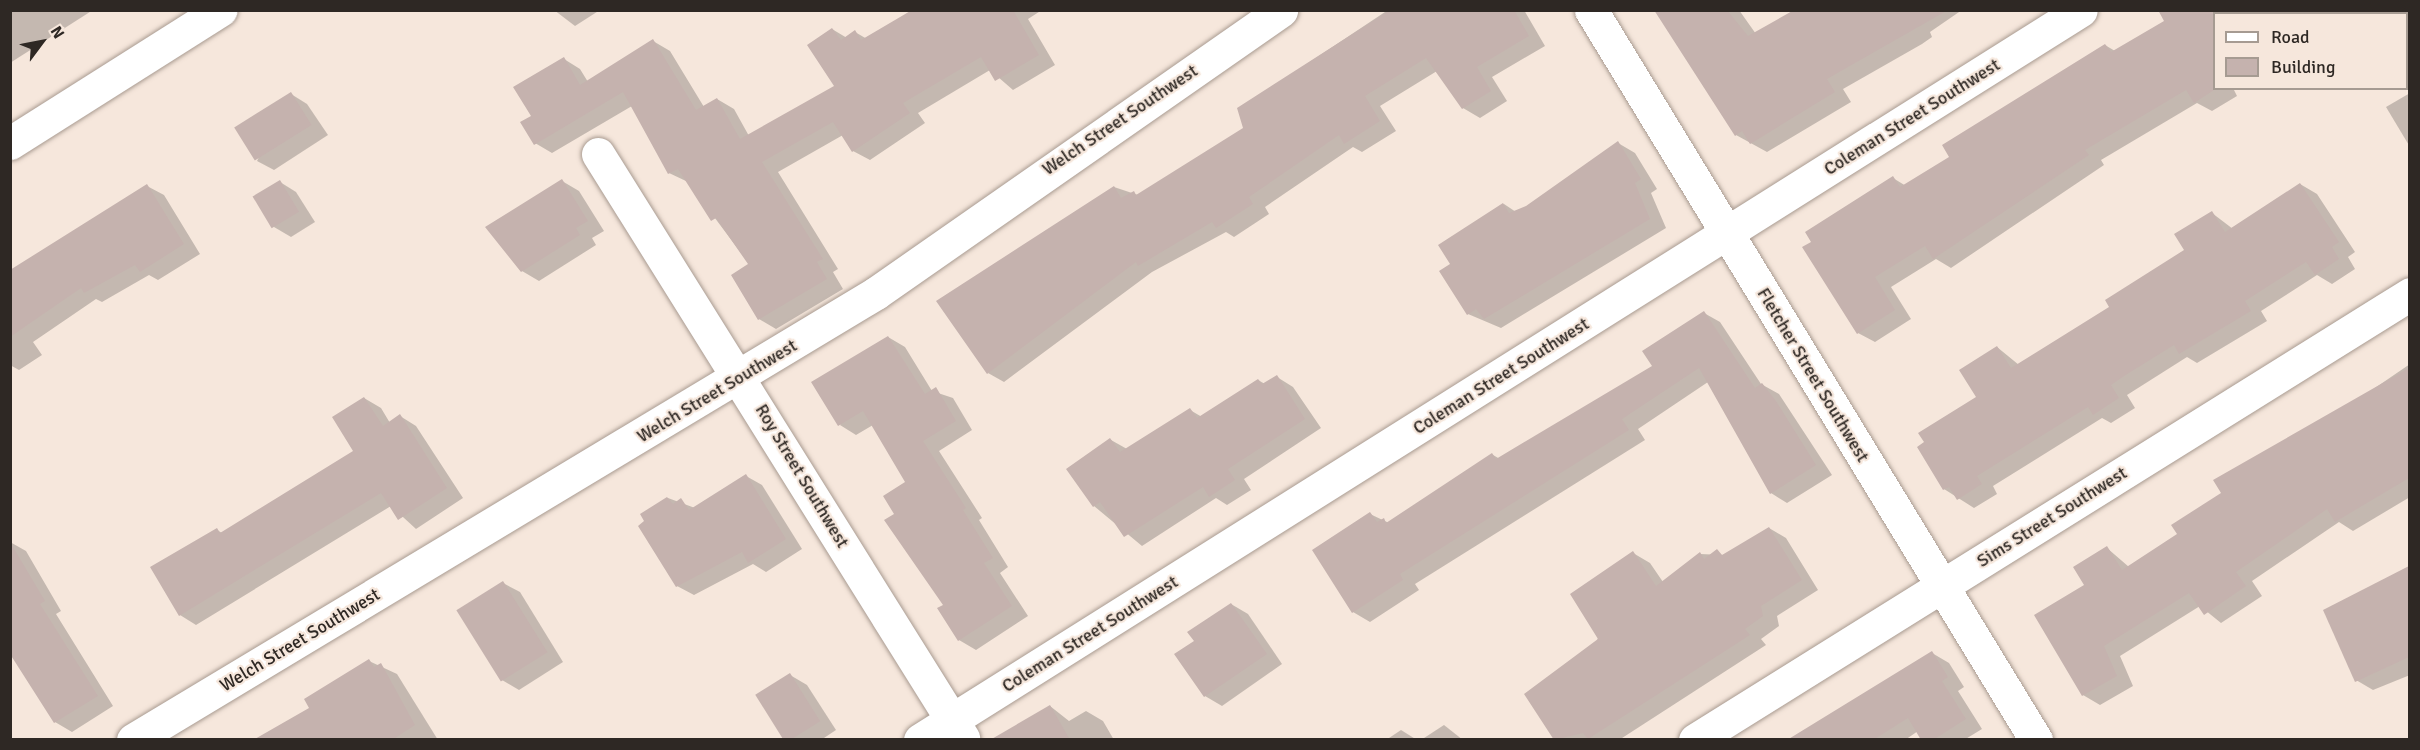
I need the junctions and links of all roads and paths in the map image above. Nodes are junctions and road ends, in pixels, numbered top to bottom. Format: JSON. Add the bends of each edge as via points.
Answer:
{"nodes":[{"id":1,"x":220,"y":10,"type":"edge"},
{"id":2,"x":1281,"y":10,"type":"edge"},
{"id":3,"x":1591,"y":10,"type":"edge"},
{"id":4,"x":2081,"y":10,"type":"edge"},
{"id":5,"x":10,"y":143,"type":"edge"},
{"id":6,"x":598,"y":154,"type":"dead end"},
{"id":7,"x":1727,"y":234,"type":"junction"},
{"id":8,"x":2409,"y":294,"type":"edge"},
{"id":9,"x":742,"y":377,"type":"junction"},
{"id":10,"x":1942,"y":586,"type":"junction"},
{"id":11,"x":958,"y":730,"type":"edge"},
{"id":12,"x":133,"y":740,"type":"edge"},
{"id":13,"x":921,"y":740,"type":"edge"},
{"id":14,"x":1695,"y":740,"type":"edge"},
{"id":15,"x":2036,"y":740,"type":"edge"}],
"edges":[{"from":1,"to":5,"type":"street"},
{"from":2,"to":9,"type":"street","name":"Welch Street Southwest","via":[[876,293]]},
{"from":3,"to":7,"type":"street","name":"Fletcher Street Southwest"},
{"from":4,"to":7,"type":"street","name":"Coleman Street Southwest"},
{"from":6,"to":9,"type":"street","name":"Roy Street Southwest"},
{"from":7,"to":10,"type":"street","name":"Fletcher Street Southwest"},
{"from":7,"to":11,"type":"street","name":"Coleman Street Southwest"},
{"from":8,"to":10,"type":"street","name":"Sims Street Southwest"},
{"from":9,"to":11,"type":"street","name":"Roy Street Southwest"},
{"from":9,"to":12,"type":"street","name":"Welch Street Southwest"},
{"from":10,"to":14,"type":"street","name":"Sims Street Southwest"},
{"from":10,"to":15,"type":"street","name":"Fletcher Street Southwest"},
{"from":11,"to":13,"type":"street","name":"Coleman Street Southwest"}]}
